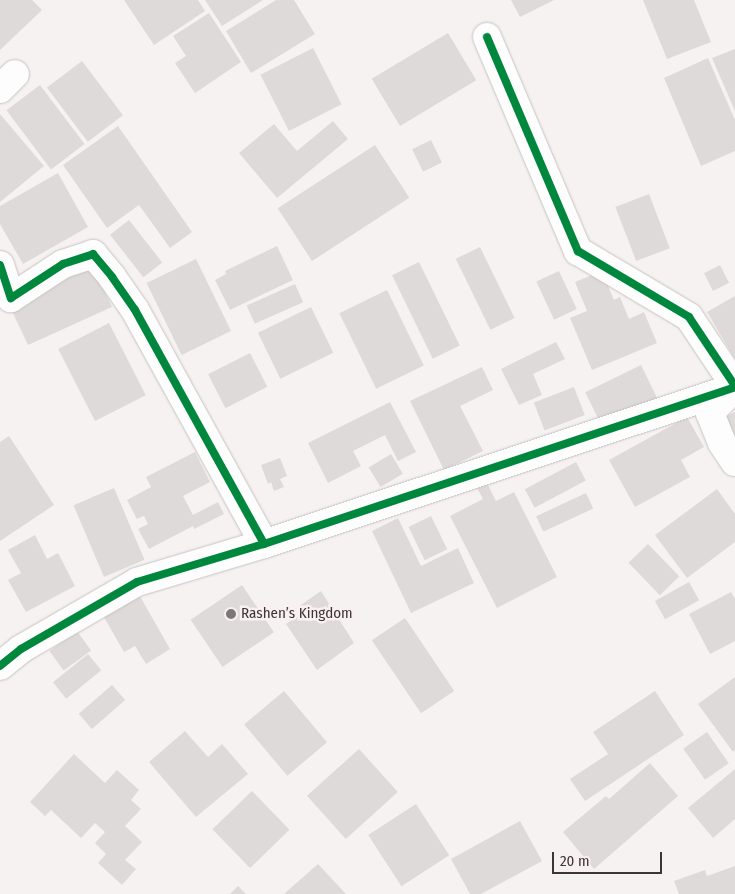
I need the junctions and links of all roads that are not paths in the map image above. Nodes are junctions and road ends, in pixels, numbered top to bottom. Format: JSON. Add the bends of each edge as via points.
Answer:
{"nodes":[{"id":1,"x":487,"y":37,"type":"dead end"},
{"id":2,"x":0,"y":266,"type":"edge"},
{"id":3,"x":735,"y":387,"type":"edge"},
{"id":4,"x":735,"y":462,"type":"edge"},
{"id":5,"x":264,"y":544,"type":"junction"},
{"id":6,"x":0,"y":666,"type":"edge"}],
"edges":[{"from":1,"to":3,"type":"street","via":[[578,251],[689,318]]},
{"from":2,"to":5,"type":"street","via":[[11,298],[63,264],[93,254],[135,310]]},
{"from":3,"to":4,"type":"street","via":[[710,414],[722,443]]},
{"from":3,"to":5,"type":"street"},
{"from":5,"to":6,"type":"street","via":[[137,582],[21,649]]}]}
